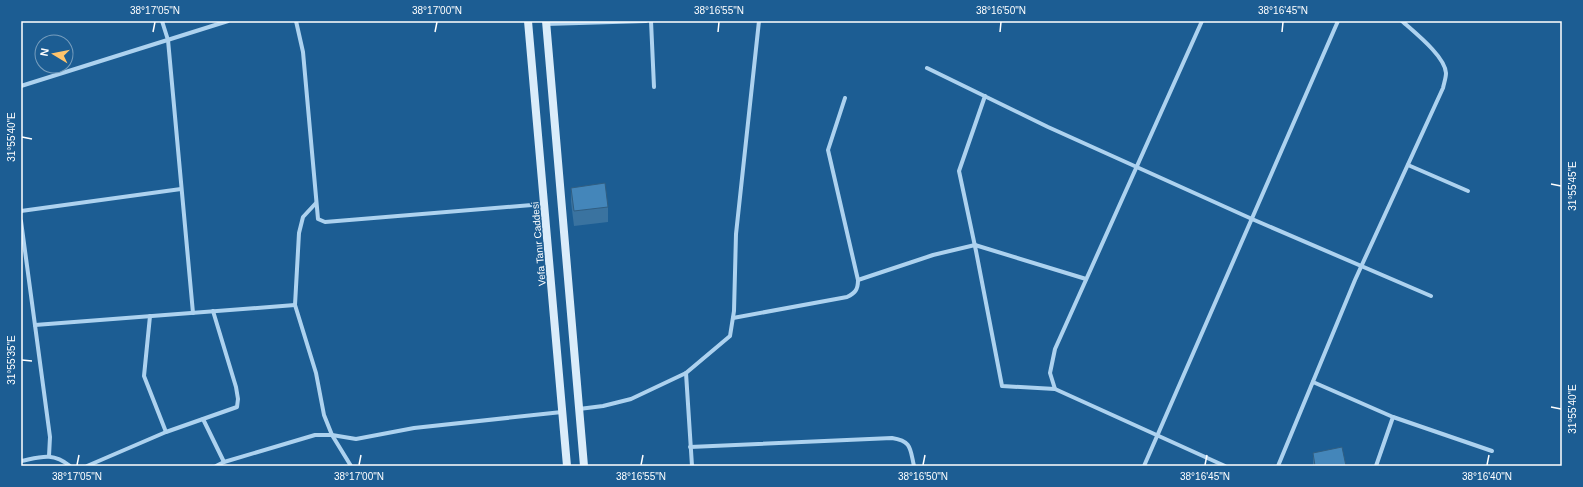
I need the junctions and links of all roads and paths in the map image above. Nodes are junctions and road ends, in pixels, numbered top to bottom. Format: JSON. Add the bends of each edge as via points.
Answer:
{"nodes":[{"id":1,"x":162,"y":21,"type":"edge"},
{"id":2,"x":228,"y":21,"type":"edge"},
{"id":3,"x":296,"y":21,"type":"edge"},
{"id":4,"x":528,"y":21,"type":"edge"},
{"id":5,"x":646,"y":21,"type":"edge"},
{"id":6,"x":651,"y":21,"type":"edge"},
{"id":7,"x":758,"y":21,"type":"edge"},
{"id":8,"x":1202,"y":21,"type":"edge"},
{"id":9,"x":1338,"y":21,"type":"edge"},
{"id":10,"x":1402,"y":21,"type":"edge"},
{"id":11,"x":546,"y":23,"type":"edge"},
{"id":12,"x":168,"y":40,"type":"junction"},
{"id":13,"x":927,"y":68,"type":"dead end"},
{"id":14,"x":21,"y":86,"type":"edge"},
{"id":15,"x":654,"y":87,"type":"dead end"},
{"id":16,"x":985,"y":96,"type":"junction"},
{"id":17,"x":845,"y":98,"type":"dead end"},
{"id":18,"x":1408,"y":165,"type":"junction"},
{"id":19,"x":1136,"y":166,"type":"junction"},
{"id":20,"x":181,"y":188,"type":"junction"},
{"id":21,"x":1468,"y":191,"type":"dead end"},
{"id":22,"x":316,"y":203,"type":"junction"},
{"id":23,"x":544,"y":204,"type":"junction"},
{"id":24,"x":21,"y":211,"type":"edge"},
{"id":25,"x":1252,"y":219,"type":"junction"},
{"id":26,"x":21,"y":221,"type":"edge"},
{"id":27,"x":975,"y":245,"type":"junction"},
{"id":28,"x":1361,"y":266,"type":"junction"},
{"id":29,"x":1086,"y":279,"type":"junction"},
{"id":30,"x":858,"y":280,"type":"junction"},
{"id":31,"x":1431,"y":296,"type":"dead end"},
{"id":32,"x":296,"y":305,"type":"junction"},
{"id":33,"x":213,"y":311,"type":"junction"},
{"id":34,"x":193,"y":313,"type":"junction"},
{"id":35,"x":150,"y":316,"type":"junction"},
{"id":36,"x":733,"y":318,"type":"junction"},
{"id":37,"x":35,"y":325,"type":"junction"},
{"id":38,"x":686,"y":373,"type":"junction"},
{"id":39,"x":1313,"y":382,"type":"junction"},
{"id":40,"x":1055,"y":389,"type":"junction"},
{"id":41,"x":578,"y":409,"type":"junction"},
{"id":42,"x":563,"y":412,"type":"junction"},
{"id":43,"x":1393,"y":417,"type":"junction"},
{"id":44,"x":203,"y":419,"type":"junction"},
{"id":45,"x":166,"y":432,"type":"junction"},
{"id":46,"x":332,"y":435,"type":"junction"},
{"id":47,"x":1157,"y":436,"type":"junction"},
{"id":48,"x":690,"y":447,"type":"junction"},
{"id":49,"x":1492,"y":451,"type":"dead end"},
{"id":50,"x":49,"y":456,"type":"junction"},
{"id":51,"x":21,"y":461,"type":"edge"},
{"id":52,"x":224,"y":462,"type":"junction"},
{"id":53,"x":70,"y":466,"type":"edge"},
{"id":54,"x":87,"y":466,"type":"edge"},
{"id":55,"x":216,"y":466,"type":"edge"},
{"id":56,"x":351,"y":466,"type":"edge"},
{"id":57,"x":567,"y":466,"type":"edge"},
{"id":58,"x":584,"y":466,"type":"edge"},
{"id":59,"x":692,"y":466,"type":"edge"},
{"id":60,"x":914,"y":466,"type":"edge"},
{"id":61,"x":1144,"y":466,"type":"edge"},
{"id":62,"x":1225,"y":466,"type":"edge"},
{"id":63,"x":1278,"y":466,"type":"edge"},
{"id":64,"x":1376,"y":466,"type":"edge"}],
"edges":[{"from":1,"to":12,"type":"street"},
{"from":2,"to":12,"type":"street"},
{"from":3,"to":22,"type":"street","via":[[303,52]]},
{"from":4,"to":23,"type":"main road","name":"Vefa Tanır Caddesi"},
{"from":5,"to":11,"type":"street"},
{"from":6,"to":15,"type":"street"},
{"from":7,"to":36,"type":"street","via":[[736,234]]},
{"from":8,"to":19,"type":"street"},
{"from":9,"to":25,"type":"street"},
{"from":10,"to":18,"type":"street","via":[[1434,51],[1446,72],[1443,88]]},
{"from":11,"to":41,"type":"main road"},
{"from":12,"to":14,"type":"street"},
{"from":12,"to":20,"type":"street"},
{"from":13,"to":16,"type":"street"},
{"from":16,"to":19,"type":"street"},
{"from":16,"to":27,"type":"street","via":[[959,171]]},
{"from":17,"to":30,"type":"street","via":[[828,150]]},
{"from":18,"to":21,"type":"street"},
{"from":18,"to":28,"type":"street"},
{"from":19,"to":25,"type":"street"},
{"from":19,"to":29,"type":"street"},
{"from":20,"to":24,"type":"street"},
{"from":20,"to":34,"type":"street"},
{"from":22,"to":23,"type":"street","via":[[318,219],[325,222]]},
{"from":22,"to":32,"type":"street","via":[[303,217],[299,233]]},
{"from":23,"to":42,"type":"main road","name":"Vefa Tanır Caddesi"},
{"from":25,"to":28,"type":"street"},
{"from":25,"to":47,"type":"street"},
{"from":26,"to":37,"type":"street"},
{"from":27,"to":29,"type":"street"},
{"from":27,"to":30,"type":"street","via":[[933,255]]},
{"from":27,"to":40,"type":"street","via":[[1002,386]]},
{"from":28,"to":31,"type":"street"},
{"from":28,"to":39,"type":"street"},
{"from":29,"to":40,"type":"street","via":[[1055,349],[1050,373]]},
{"from":30,"to":36,"type":"street","via":[[855,293],[847,297]]},
{"from":32,"to":33,"type":"street"},
{"from":32,"to":46,"type":"street","via":[[316,372],[324,415]]},
{"from":33,"to":34,"type":"street"},
{"from":33,"to":44,"type":"street","via":[[238,399],[237,408]]},
{"from":34,"to":35,"type":"street"},
{"from":35,"to":37,"type":"street"},
{"from":35,"to":45,"type":"street","via":[[144,376]]},
{"from":36,"to":38,"type":"street","via":[[730,336]]},
{"from":37,"to":50,"type":"street","via":[[50,437]]},
{"from":38,"to":41,"type":"street","via":[[631,399]]},
{"from":38,"to":48,"type":"street"},
{"from":39,"to":43,"type":"street"},
{"from":39,"to":63,"type":"street"},
{"from":40,"to":47,"type":"street"},
{"from":41,"to":58,"type":"main road"},
{"from":42,"to":46,"type":"street","via":[[414,428],[356,439]]},
{"from":42,"to":57,"type":"main road","name":"Vefa Tanır Caddesi"},
{"from":43,"to":49,"type":"street"},
{"from":43,"to":64,"type":"street"},
{"from":44,"to":45,"type":"street"},
{"from":44,"to":52,"type":"street"},
{"from":45,"to":54,"type":"street"},
{"from":46,"to":52,"type":"street","via":[[315,435]]},
{"from":46,"to":56,"type":"street"},
{"from":47,"to":61,"type":"street"},
{"from":47,"to":62,"type":"street"},
{"from":48,"to":59,"type":"street"},
{"from":48,"to":60,"type":"street","via":[[892,438],[902,439],[909,446]]},
{"from":50,"to":51,"type":"street"},
{"from":50,"to":53,"type":"street"},
{"from":52,"to":55,"type":"street"}]}
